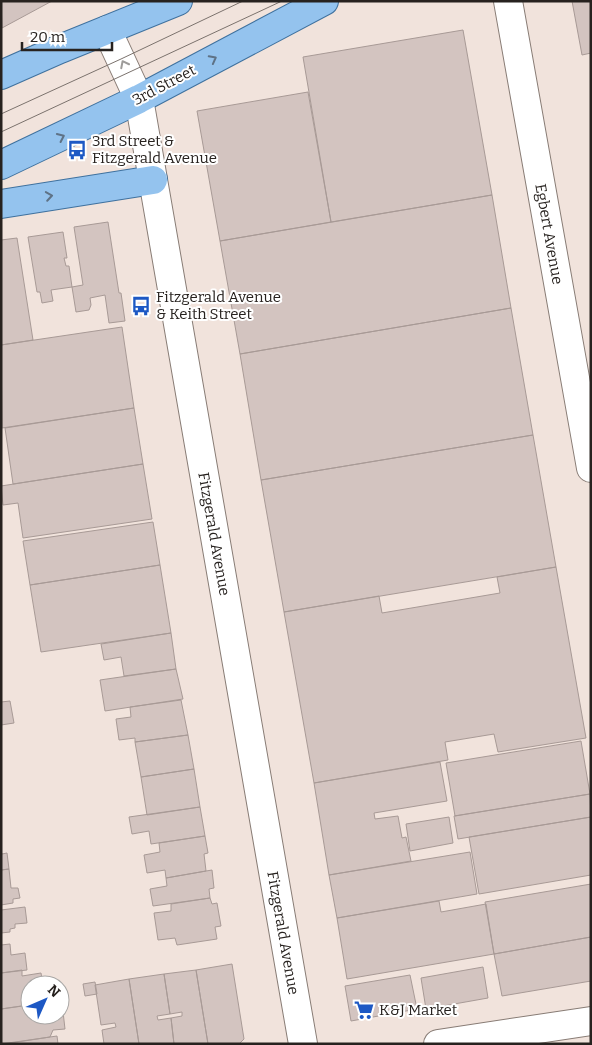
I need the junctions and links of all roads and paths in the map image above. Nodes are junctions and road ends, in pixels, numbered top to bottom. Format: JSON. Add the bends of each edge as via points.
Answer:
{"nodes":[{"id":1,"x":178,"y":1,"type":"edge"},
{"id":2,"x":324,"y":1,"type":"edge"},
{"id":3,"x":508,"y":1,"type":"edge"},
{"id":4,"x":107,"y":30,"type":"junction"},
{"id":5,"x":1,"y":75,"type":"edge"},
{"id":6,"x":139,"y":99,"type":"junction"},
{"id":7,"x":1,"y":165,"type":"edge"},
{"id":8,"x":153,"y":180,"type":"junction"},
{"id":9,"x":1,"y":204,"type":"edge"},
{"id":10,"x":591,"y":468,"type":"edge"},
{"id":11,"x":591,"y":1021,"type":"edge"},
{"id":12,"x":303,"y":1044,"type":"edge"},
{"id":13,"x":438,"y":1044,"type":"edge"}],
"edges":[{"from":1,"to":4,"type":"main road"},
{"from":6,"to":2,"type":"main road","name":"3rd Street","one_way":true},
{"from":3,"to":10,"type":"street","name":"Egbert Avenue"},
{"from":4,"to":5,"type":"main road"},
{"from":6,"to":4,"type":"street","name":"Fitzgerald Avenue","one_way":true},
{"from":7,"to":6,"type":"main road","name":"3rd Street","one_way":true},
{"from":6,"to":8,"type":"street","name":"Fitzgerald Avenue"},
{"from":9,"to":8,"type":"main road","one_way":true},
{"from":8,"to":12,"type":"street","name":"Fitzgerald Avenue"},
{"from":11,"to":13,"type":"street"}]}
